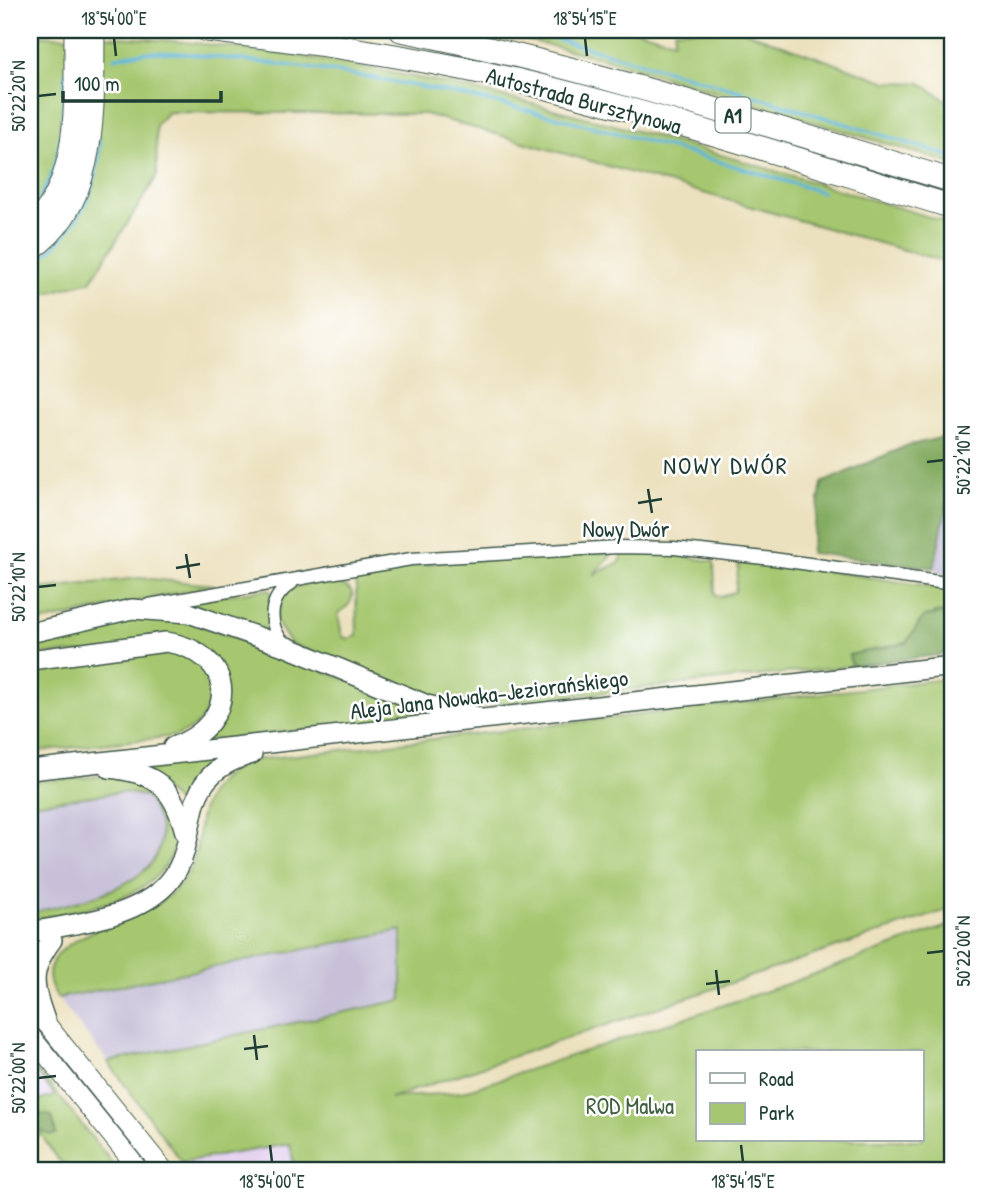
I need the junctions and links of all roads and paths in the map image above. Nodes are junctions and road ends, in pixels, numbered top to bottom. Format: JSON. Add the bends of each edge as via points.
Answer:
{"nodes":[{"id":1,"x":76,"y":30,"type":"edge"},
{"id":2,"x":93,"y":30,"type":"edge"},
{"id":3,"x":207,"y":30,"type":"edge"},
{"id":4,"x":401,"y":30,"type":"edge"},
{"id":5,"x":459,"y":30,"type":"edge"},
{"id":6,"x":512,"y":51,"type":"junction"},
{"id":7,"x":953,"y":181,"type":"edge"},
{"id":8,"x":953,"y":207,"type":"edge"},
{"id":9,"x":30,"y":229,"type":"edge"},
{"id":10,"x":30,"y":249,"type":"edge"},
{"id":11,"x":299,"y":581,"type":"junction"},
{"id":12,"x":953,"y":584,"type":"edge"},
{"id":13,"x":132,"y":609,"type":"junction"},
{"id":14,"x":30,"y":633,"type":"edge"},
{"id":15,"x":287,"y":647,"type":"junction"},
{"id":16,"x":30,"y":660,"type":"edge"},
{"id":17,"x":953,"y":666,"type":"edge"},
{"id":18,"x":493,"y":720,"type":"junction"},
{"id":19,"x":300,"y":740,"type":"junction"},
{"id":20,"x":142,"y":758,"type":"junction"},
{"id":21,"x":80,"y":765,"type":"junction"},
{"id":22,"x":30,"y":770,"type":"edge"},
{"id":23,"x":186,"y":837,"type":"junction"},
{"id":24,"x":84,"y":922,"type":"junction"},
{"id":25,"x":30,"y":932,"type":"edge"},
{"id":26,"x":52,"y":940,"type":"junction"},
{"id":27,"x":30,"y":948,"type":"edge"},
{"id":28,"x":30,"y":1002,"type":"edge"},
{"id":29,"x":46,"y":1023,"type":"junction"},
{"id":30,"x":30,"y":1035,"type":"edge"},
{"id":31,"x":140,"y":1171,"type":"edge"},
{"id":32,"x":165,"y":1171,"type":"edge"}],
"edges":[{"from":1,"to":9,"type":"highway","via":[[68,162],[51,204]]},
{"from":2,"to":10,"type":"highway","via":[[89,126],[78,189],[65,213]]},
{"from":3,"to":8,"type":"highway","name":"Autostrada Bursztynowa","number":"A1","via":[[424,61],[512,79]]},
{"from":4,"to":6,"type":"highway","name":"Autostrada Bursztynowa","number":"A1"},
{"from":5,"to":6,"type":"highway","via":[[484,36]]},
{"from":6,"to":7,"type":"highway","name":"Autostrada Bursztynowa","number":"A1"},
{"from":11,"to":12,"type":"street","name":"Nowy Dwór","via":[[411,559],[628,547],[827,565]]},
{"from":11,"to":13,"type":"street","name":"Nowy Dwór"},
{"from":11,"to":15,"type":"street","via":[[285,588],[273,608],[273,628]]},
{"from":13,"to":14,"type":"main road"},
{"from":13,"to":15,"type":"main road","via":[[189,613]]},
{"from":15,"to":18,"type":"main road","via":[[427,705]]},
{"from":16,"to":20,"type":"main road","via":[[166,642],[188,645],[204,654],[218,680],[221,698],[217,714],[195,739]]},
{"from":17,"to":18,"type":"main road","name":"Aleja Jana Nowaka-Jeziorańskiego"},
{"from":18,"to":19,"type":"main road","name":"Aleja Jana Nowaka-Jeziorańskiego"},
{"from":19,"to":20,"type":"main road","name":"Aleja Jana Nowaka-Jeziorańskiego"},
{"from":19,"to":23,"type":"main road","via":[[220,766],[192,805]]},
{"from":20,"to":21,"type":"main road","name":"Aleja Jana Nowaka-Jeziorańskiego"},
{"from":21,"to":22,"type":"main road","name":"Aleja Jana Nowaka-Jeziorańskiego"},
{"from":21,"to":23,"type":"main road","via":[[122,769],[160,783],[174,797]]},
{"from":23,"to":24,"type":"main road","via":[[181,862],[164,887],[145,901]]},
{"from":24,"to":25,"type":"main road"},
{"from":24,"to":26,"type":"main road"},
{"from":26,"to":27,"type":"main road"},
{"from":26,"to":29,"type":"main road","via":[[34,976]]},
{"from":28,"to":29,"type":"main road"},
{"from":29,"to":32,"type":"main road"},
{"from":30,"to":31,"type":"main road"}]}
